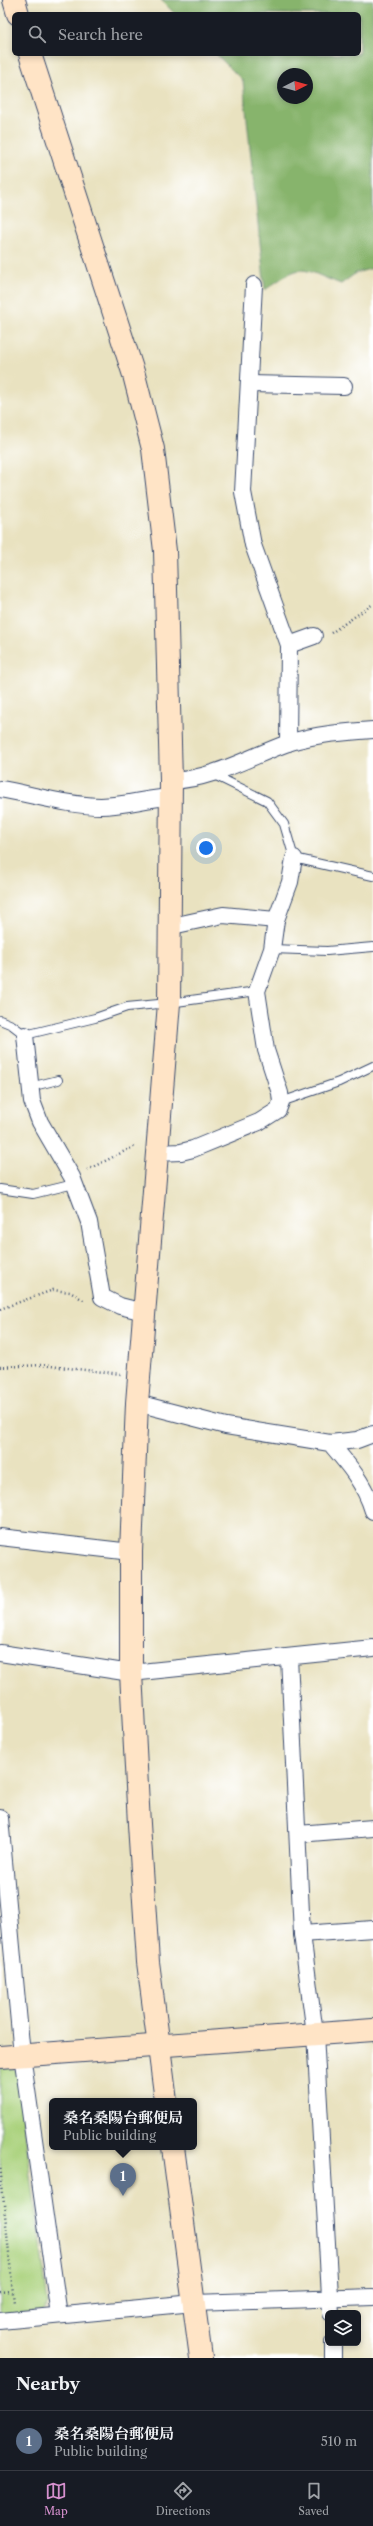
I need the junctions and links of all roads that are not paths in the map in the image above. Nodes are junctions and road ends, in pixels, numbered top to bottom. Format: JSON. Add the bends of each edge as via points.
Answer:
{"nodes":[{"id":1,"x":15,"y":0,"type":"edge"},
{"id":2,"x":18,"y":12,"type":"edge"},
{"id":3,"x":31,"y":56,"type":"edge"},
{"id":4,"x":254,"y":285,"type":"dead end"},
{"id":5,"x":249,"y":384,"type":"junction"},
{"id":6,"x":344,"y":386,"type":"dead end"},
{"id":7,"x":314,"y":636,"type":"road end"},
{"id":8,"x":289,"y":645,"type":"junction"},
{"id":9,"x":373,"y":730,"type":"edge"},
{"id":10,"x":288,"y":743,"type":"junction"},
{"id":11,"x":212,"y":774,"type":"junction"},
{"id":12,"x":0,"y":789,"type":"edge"},
{"id":13,"x":171,"y":789,"type":"junction"},
{"id":14,"x":294,"y":858,"type":"junction"},
{"id":15,"x":373,"y":876,"type":"edge"},
{"id":16,"x":276,"y":920,"type":"junction"},
{"id":17,"x":172,"y":926,"type":"junction"},
{"id":18,"x":373,"y":947,"type":"edge"},
{"id":19,"x":272,"y":949,"type":"junction"},
{"id":20,"x":257,"y":991,"type":"junction"},
{"id":21,"x":169,"y":1004,"type":"junction"},
{"id":22,"x":0,"y":1020,"type":"edge"},
{"id":23,"x":25,"y":1035,"type":"junction"},
{"id":24,"x":373,"y":1066,"type":"edge"},
{"id":25,"x":58,"y":1080,"type":"dead end"},
{"id":26,"x":30,"y":1087,"type":"junction"},
{"id":27,"x":281,"y":1102,"type":"junction"},
{"id":28,"x":158,"y":1149,"type":"junction"},
{"id":29,"x":73,"y":1181,"type":"junction"},
{"id":30,"x":0,"y":1189,"type":"edge"},
{"id":31,"x":144,"y":1312,"type":"junction"},
{"id":32,"x":137,"y":1403,"type":"junction"},
{"id":33,"x":373,"y":1434,"type":"edge"},
{"id":34,"x":330,"y":1443,"type":"junction"},
{"id":35,"x":373,"y":1511,"type":"edge"},
{"id":36,"x":0,"y":1537,"type":"edge"},
{"id":37,"x":131,"y":1552,"type":"junction"},
{"id":38,"x":373,"y":1648,"type":"edge"},
{"id":39,"x":0,"y":1653,"type":"edge"},
{"id":40,"x":289,"y":1657,"type":"junction"},
{"id":41,"x":131,"y":1673,"type":"junction"},
{"id":42,"x":0,"y":1818,"type":"edge"},
{"id":43,"x":0,"y":1824,"type":"edge"},
{"id":44,"x":373,"y":1828,"type":"edge"},
{"id":45,"x":298,"y":1834,"type":"junction"},
{"id":46,"x":373,"y":1929,"type":"edge"},
{"id":47,"x":302,"y":1934,"type":"junction"},
{"id":48,"x":373,"y":2030,"type":"edge"},
{"id":49,"x":315,"y":2034,"type":"junction"},
{"id":50,"x":159,"y":2047,"type":"junction"},
{"id":51,"x":22,"y":2055,"type":"junction"},
{"id":52,"x":0,"y":2057,"type":"edge"},
{"id":53,"x":166,"y":2098,"type":"edge"},
{"id":54,"x":172,"y":2150,"type":"edge"},
{"id":55,"x":373,"y":2297,"type":"edge"},
{"id":56,"x":194,"y":2304,"type":"junction"},
{"id":57,"x":331,"y":2306,"type":"edge"},
{"id":58,"x":59,"y":2315,"type":"junction"},
{"id":59,"x":0,"y":2321,"type":"edge"},
{"id":60,"x":333,"y":2346,"type":"edge"},
{"id":61,"x":201,"y":2358,"type":"edge"},
{"id":62,"x":334,"y":2358,"type":"edge"}],
"edges":[{"from":1,"to":2,"type":"street"},
{"from":3,"to":13,"type":"street","via":[[134,375],[153,449],[165,551]]},
{"from":4,"to":5,"type":"street"},
{"from":5,"to":6,"type":"street"},
{"from":5,"to":8,"type":"street","via":[[243,492],[245,512],[253,545]]},
{"from":7,"to":8,"type":"street"},
{"from":8,"to":10,"type":"street"},
{"from":9,"to":10,"type":"street","via":[[322,734]]},
{"from":10,"to":11,"type":"street"},
{"from":11,"to":13,"type":"street"},
{"from":11,"to":14,"type":"lane","via":[[267,801],[284,824]]},
{"from":12,"to":13,"type":"street","via":[[99,806],[149,798]]},
{"from":13,"to":17,"type":"street"},
{"from":14,"to":15,"type":"lane"},
{"from":14,"to":16,"type":"street","via":[[290,882]]},
{"from":16,"to":17,"type":"street","via":[[223,915]]},
{"from":16,"to":19,"type":"street"},
{"from":17,"to":21,"type":"street"},
{"from":18,"to":19,"type":"lane","via":[[327,951]]},
{"from":19,"to":20,"type":"street"},
{"from":20,"to":21,"type":"lane"},
{"from":20,"to":27,"type":"street","via":[[266,1050]]},
{"from":21,"to":23,"type":"lane","via":[[117,1009],[95,1018]]},
{"from":21,"to":28,"type":"street"},
{"from":22,"to":23,"type":"lane"},
{"from":23,"to":26,"type":"street"},
{"from":24,"to":27,"type":"lane","via":[[339,1082]]},
{"from":25,"to":26,"type":"lane"},
{"from":26,"to":29,"type":"street","via":[[40,1122]]},
{"from":27,"to":28,"type":"street","via":[[278,1110],[236,1132],[181,1152]]},
{"from":28,"to":31,"type":"street"},
{"from":29,"to":30,"type":"lane","via":[[33,1194]]},
{"from":29,"to":31,"type":"street","via":[[89,1222],[102,1297],[120,1306]]},
{"from":31,"to":32,"type":"street"},
{"from":32,"to":34,"type":"street","via":[[226,1426]]},
{"from":32,"to":37,"type":"street"},
{"from":33,"to":34,"type":"street","via":[[357,1440]]},
{"from":34,"to":35,"type":"street","via":[[352,1469],[369,1497]]},
{"from":36,"to":37,"type":"street"},
{"from":37,"to":41,"type":"street"},
{"from":38,"to":40,"type":"street"},
{"from":39,"to":41,"type":"street"},
{"from":40,"to":41,"type":"street"},
{"from":40,"to":45,"type":"street"},
{"from":41,"to":50,"type":"street","via":[[148,1962]]},
{"from":42,"to":43,"type":"street"},
{"from":43,"to":51,"type":"street"},
{"from":44,"to":45,"type":"street"},
{"from":45,"to":47,"type":"street"},
{"from":46,"to":47,"type":"street"},
{"from":47,"to":49,"type":"street"},
{"from":48,"to":49,"type":"street"},
{"from":49,"to":50,"type":"street","via":[[201,2041]]},
{"from":49,"to":57,"type":"street"},
{"from":50,"to":51,"type":"street"},
{"from":50,"to":53,"type":"street"},
{"from":51,"to":52,"type":"street"},
{"from":51,"to":58,"type":"street"},
{"from":54,"to":56,"type":"street"},
{"from":55,"to":57,"type":"street"},
{"from":56,"to":57,"type":"street"},
{"from":56,"to":58,"type":"street"},
{"from":56,"to":61,"type":"street"},
{"from":58,"to":59,"type":"street"},
{"from":60,"to":62,"type":"street"}]}
